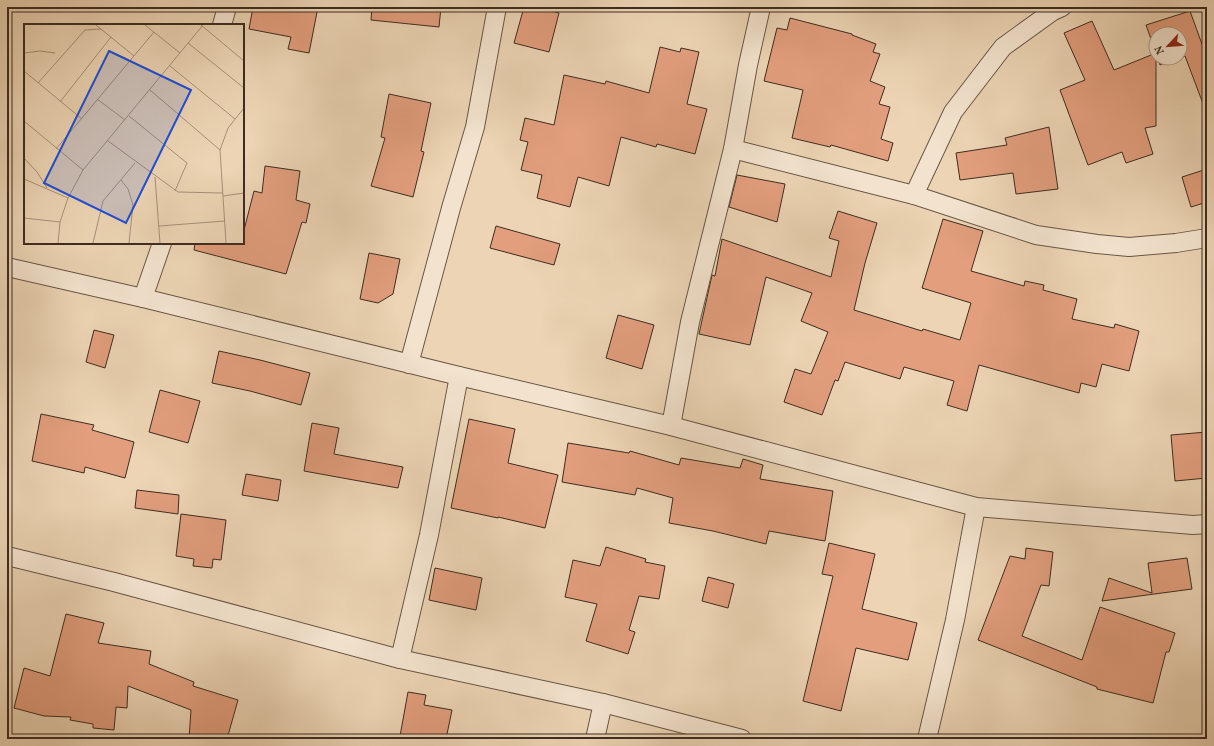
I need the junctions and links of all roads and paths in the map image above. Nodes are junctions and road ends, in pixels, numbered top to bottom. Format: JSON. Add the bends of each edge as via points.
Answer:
{"nodes":[{"id":1,"x":227,"y":7,"type":"edge"},
{"id":2,"x":497,"y":7,"type":"edge"},
{"id":3,"x":761,"y":7,"type":"edge"},
{"id":4,"x":1062,"y":7,"type":"edge"},
{"id":5,"x":222,"y":24,"type":"edge"},
{"id":6,"x":733,"y":149,"type":"junction"},
{"id":7,"x":914,"y":195,"type":"junction"},
{"id":8,"x":1207,"y":238,"type":"edge"},
{"id":9,"x":162,"y":244,"type":"edge"},
{"id":10,"x":7,"y":267,"type":"edge"},
{"id":11,"x":143,"y":298,"type":"junction"},
{"id":12,"x":410,"y":364,"type":"junction"},
{"id":13,"x":459,"y":376,"type":"junction"},
{"id":14,"x":672,"y":426,"type":"junction"},
{"id":15,"x":976,"y":507,"type":"junction"},
{"id":16,"x":1207,"y":524,"type":"edge"},
{"id":17,"x":7,"y":556,"type":"edge"},
{"id":18,"x":400,"y":658,"type":"junction"},
{"id":19,"x":603,"y":703,"type":"junction"},
{"id":20,"x":595,"y":739,"type":"edge"},
{"id":21,"x":742,"y":739,"type":"edge"},
{"id":22,"x":927,"y":739,"type":"edge"}],
"edges":[{"from":1,"to":5,"type":"street"},
{"from":2,"to":12,"type":"street","via":[[475,127]]},
{"from":3,"to":6,"type":"street"},
{"from":4,"to":7,"type":"street","via":[[1003,47],[953,112]]},
{"from":6,"to":7,"type":"street"},
{"from":6,"to":14,"type":"street","via":[[690,322]]},
{"from":7,"to":8,"type":"street","via":[[1036,235],[1090,243],[1129,247]]},
{"from":9,"to":11,"type":"street"},
{"from":10,"to":11,"type":"street"},
{"from":11,"to":12,"type":"street"},
{"from":12,"to":13,"type":"street"},
{"from":13,"to":14,"type":"street"},
{"from":13,"to":18,"type":"street","via":[[429,534]]},
{"from":14,"to":15,"type":"street"},
{"from":15,"to":16,"type":"street","via":[[1193,525]]},
{"from":15,"to":22,"type":"street","via":[[955,620]]},
{"from":17,"to":18,"type":"street"},
{"from":18,"to":19,"type":"street"},
{"from":19,"to":20,"type":"street"},
{"from":19,"to":21,"type":"street"}]}
